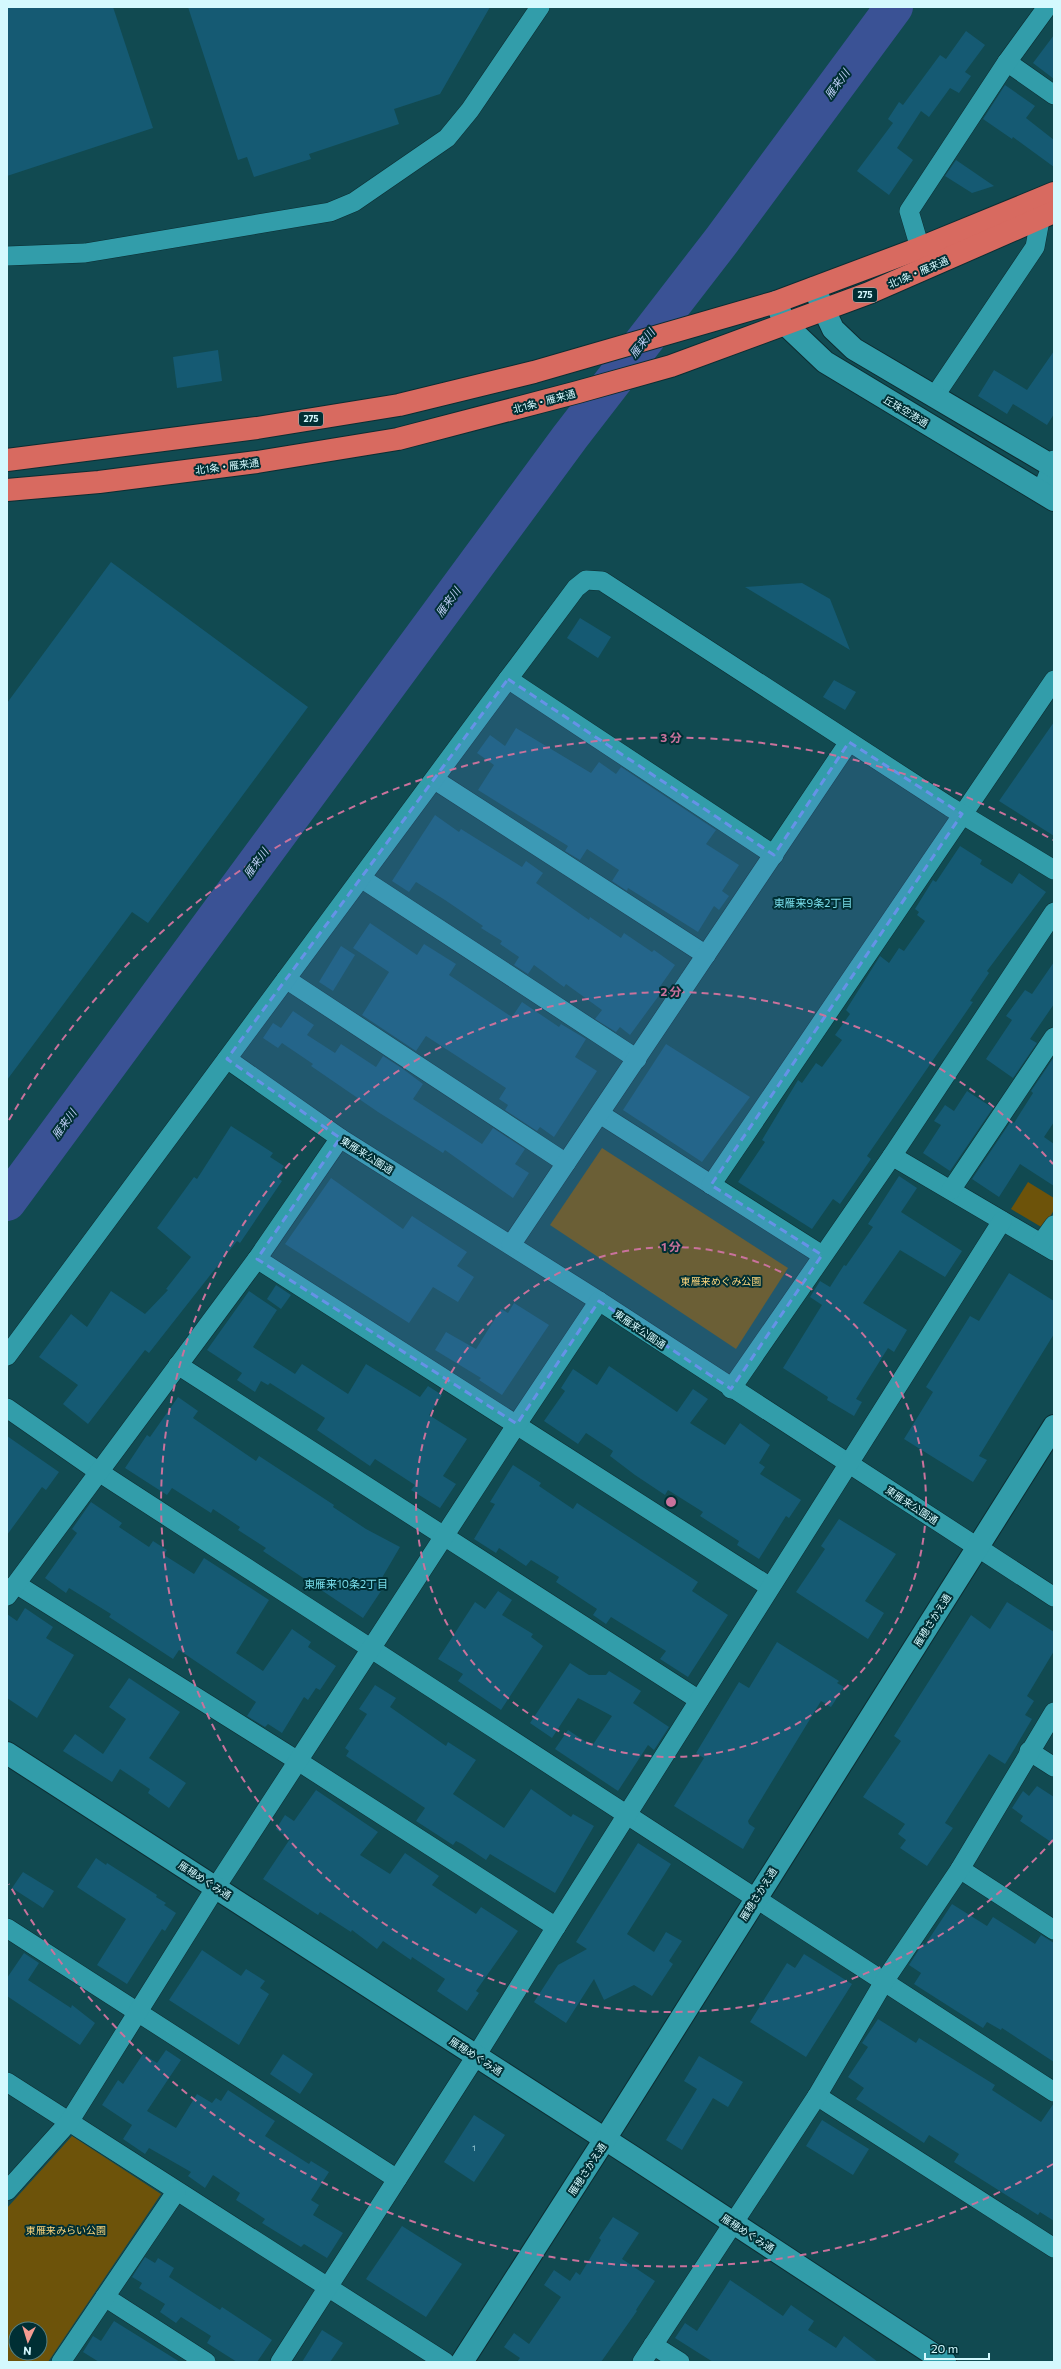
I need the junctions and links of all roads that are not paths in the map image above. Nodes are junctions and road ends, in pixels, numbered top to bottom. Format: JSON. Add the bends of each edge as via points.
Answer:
{"nodes":[{"id":1,"x":540,"y":7,"type":"edge"},
{"id":2,"x":1047,"y":7,"type":"edge"},
{"id":3,"x":1007,"y":62,"type":"junction"},
{"id":4,"x":1054,"y":95,"type":"edge"},
{"id":5,"x":1054,"y":193,"type":"edge"},
{"id":6,"x":1047,"y":216,"type":"edge"},
{"id":7,"x":920,"y":248,"type":"junction"},
{"id":8,"x":7,"y":256,"type":"edge"},
{"id":9,"x":814,"y":288,"type":"junction"},
{"id":10,"x":776,"y":302,"type":"junction"},
{"id":11,"x":824,"y":310,"type":"junction"},
{"id":12,"x":785,"y":324,"type":"junction"},
{"id":13,"x":934,"y":397,"type":"junction"},
{"id":14,"x":7,"y":460,"type":"edge"},
{"id":15,"x":1053,"y":464,"type":"edge"},
{"id":16,"x":7,"y":490,"type":"edge"},
{"id":17,"x":1048,"y":496,"type":"edge"},
{"id":18,"x":508,"y":679,"type":"junction"},
{"id":19,"x":1054,"y":680,"type":"edge"},
{"id":20,"x":849,"y":742,"type":"junction"},
{"id":21,"x":435,"y":780,"type":"junction"},
{"id":22,"x":962,"y":814,"type":"junction"},
{"id":23,"x":774,"y":856,"type":"junction"},
{"id":24,"x":1054,"y":870,"type":"edge"},
{"id":25,"x":361,"y":878,"type":"junction"},
{"id":26,"x":1054,"y":912,"type":"edge"},
{"id":27,"x":706,"y":955,"type":"junction"},
{"id":28,"x":286,"y":979,"type":"junction"},
{"id":29,"x":1054,"y":1037,"type":"edge"},
{"id":30,"x":227,"y":1059,"type":"junction"},
{"id":31,"x":637,"y":1059,"type":"junction"},
{"id":32,"x":600,"y":1114,"type":"junction"},
{"id":33,"x":340,"y":1138,"type":"junction"},
{"id":34,"x":892,"y":1156,"type":"junction"},
{"id":35,"x":566,"y":1163,"type":"junction"},
{"id":36,"x":711,"y":1185,"type":"junction"},
{"id":37,"x":951,"y":1190,"type":"junction"},
{"id":38,"x":1002,"y":1221,"type":"junction"},
{"id":39,"x":1054,"y":1225,"type":"edge"},
{"id":40,"x":511,"y":1245,"type":"junction"},
{"id":41,"x":1048,"y":1247,"type":"edge"},
{"id":42,"x":822,"y":1255,"type":"junction"},
{"id":43,"x":257,"y":1259,"type":"junction"},
{"id":44,"x":599,"y":1302,"type":"junction"},
{"id":45,"x":7,"y":1356,"type":"edge"},
{"id":46,"x":178,"y":1365,"type":"junction"},
{"id":47,"x":732,"y":1389,"type":"junction"},
{"id":48,"x":7,"y":1408,"type":"edge"},
{"id":49,"x":517,"y":1424,"type":"junction"},
{"id":50,"x":1054,"y":1426,"type":"edge"},
{"id":51,"x":848,"y":1464,"type":"junction"},
{"id":52,"x":99,"y":1472,"type":"junction"},
{"id":53,"x":444,"y":1536,"type":"junction"},
{"id":54,"x":978,"y":1548,"type":"junction"},
{"id":55,"x":770,"y":1586,"type":"junction"},
{"id":56,"x":12,"y":1590,"type":"edge"},
{"id":57,"x":1054,"y":1597,"type":"edge"},
{"id":58,"x":371,"y":1648,"type":"junction"},
{"id":59,"x":699,"y":1700,"type":"junction"},
{"id":60,"x":1054,"y":1712,"type":"edge"},
{"id":61,"x":1030,"y":1751,"type":"junction"},
{"id":62,"x":7,"y":1753,"type":"edge"},
{"id":63,"x":298,"y":1761,"type":"junction"},
{"id":64,"x":1054,"y":1767,"type":"edge"},
{"id":65,"x":628,"y":1814,"type":"junction"},
{"id":66,"x":960,"y":1869,"type":"junction"},
{"id":67,"x":216,"y":1887,"type":"junction"},
{"id":68,"x":755,"y":1899,"type":"junction"},
{"id":69,"x":556,"y":1927,"type":"junction"},
{"id":70,"x":7,"y":1928,"type":"edge"},
{"id":71,"x":1054,"y":1930,"type":"edge"},
{"id":72,"x":885,"y":1980,"type":"junction"},
{"id":73,"x":138,"y":2011,"type":"junction"},
{"id":74,"x":476,"y":2056,"type":"junction"},
{"id":75,"x":7,"y":2082,"type":"edge"},
{"id":76,"x":1054,"y":2092,"type":"edge"},
{"id":77,"x":817,"y":2096,"type":"junction"},
{"id":78,"x":69,"y":2122,"type":"junction"},
{"id":79,"x":606,"y":2139,"type":"junction"},
{"id":80,"x":397,"y":2179,"type":"junction"},
{"id":81,"x":7,"y":2191,"type":"edge"},
{"id":82,"x":176,"y":2192,"type":"junction"},
{"id":83,"x":733,"y":2223,"type":"junction"},
{"id":84,"x":1054,"y":2248,"type":"edge"},
{"id":85,"x":328,"y":2288,"type":"junction"},
{"id":86,"x":105,"y":2296,"type":"junction"},
{"id":87,"x":653,"y":2345,"type":"junction"},
{"id":88,"x":61,"y":2362,"type":"edge"},
{"id":89,"x":206,"y":2362,"type":"edge"},
{"id":90,"x":280,"y":2362,"type":"edge"},
{"id":91,"x":445,"y":2362,"type":"edge"},
{"id":92,"x":462,"y":2362,"type":"edge"},
{"id":93,"x":642,"y":2362,"type":"edge"},
{"id":94,"x":680,"y":2362,"type":"edge"},
{"id":95,"x":945,"y":2362,"type":"edge"}],
"edges":[{"from":1,"to":8,"type":"street","via":[[470,110],[447,138],[354,202],[330,212],[86,253]]},
{"from":2,"to":3,"type":"street"},
{"from":3,"to":4,"type":"street"},
{"from":3,"to":7,"type":"street","via":[[909,211]]},
{"from":5,"to":7,"type":"highway","number":"275"},
{"from":6,"to":11,"type":"highway","name":"北1条・雁来通","number":"275"},
{"from":6,"to":13,"type":"street","via":[[1035,247]]},
{"from":7,"to":9,"type":"highway","number":"275"},
{"from":9,"to":10,"type":"highway","number":"275"},
{"from":9,"to":11,"type":"street"},
{"from":10,"to":12,"type":"street","name":"丘珠空港通"},
{"from":10,"to":14,"type":"highway","number":"275","via":[[609,351],[399,405],[249,429]]},
{"from":11,"to":12,"type":"highway","name":"北1条・雁来通","number":"275"},
{"from":11,"to":13,"type":"street","via":[[833,329],[854,349]]},
{"from":12,"to":16,"type":"highway","name":"北1条・雁来通","number":"275","via":[[671,366],[398,439],[257,462],[99,482]]},
{"from":12,"to":17,"type":"street","name":"丘珠空港通","via":[[825,362]]},
{"from":13,"to":15,"type":"street"},
{"from":15,"to":17,"type":"street"},
{"from":18,"to":20,"type":"street","via":[[576,588],[586,580],[592,579],[602,581]]},
{"from":18,"to":21,"type":"street"},
{"from":18,"to":23,"type":"street"},
{"from":19,"to":22,"type":"street"},
{"from":20,"to":22,"type":"street"},
{"from":20,"to":23,"type":"street"},
{"from":21,"to":25,"type":"street"},
{"from":21,"to":27,"type":"street"},
{"from":22,"to":24,"type":"street"},
{"from":22,"to":36,"type":"street"},
{"from":23,"to":27,"type":"street"},
{"from":25,"to":28,"type":"street"},
{"from":25,"to":31,"type":"street"},
{"from":26,"to":34,"type":"street"},
{"from":27,"to":31,"type":"street"},
{"from":28,"to":30,"type":"street"},
{"from":28,"to":35,"type":"street"},
{"from":29,"to":37,"type":"street"},
{"from":30,"to":33,"type":"street","name":"東雁来公園通"},
{"from":30,"to":45,"type":"street"},
{"from":31,"to":32,"type":"street"},
{"from":32,"to":35,"type":"street"},
{"from":32,"to":36,"type":"street"},
{"from":33,"to":40,"type":"street","name":"東雁来公園通"},
{"from":33,"to":43,"type":"street"},
{"from":34,"to":37,"type":"street"},
{"from":34,"to":42,"type":"street"},
{"from":35,"to":40,"type":"street"},
{"from":36,"to":42,"type":"street"},
{"from":37,"to":38,"type":"street"},
{"from":38,"to":41,"type":"street"},
{"from":38,"to":51,"type":"street"},
{"from":39,"to":41,"type":"street"},
{"from":40,"to":44,"type":"street","name":"東雁来公園通"},
{"from":42,"to":47,"type":"street"},
{"from":43,"to":46,"type":"street"},
{"from":43,"to":49,"type":"street"},
{"from":44,"to":47,"type":"street","name":"東雁来公園通"},
{"from":44,"to":49,"type":"street"},
{"from":46,"to":52,"type":"street"},
{"from":46,"to":53,"type":"street"},
{"from":47,"to":51,"type":"street","name":"東雁来公園通"},
{"from":48,"to":52,"type":"street"},
{"from":49,"to":53,"type":"street"},
{"from":49,"to":55,"type":"street"},
{"from":50,"to":54,"type":"street","name":"雁穂さかえ通"},
{"from":51,"to":54,"type":"street","name":"東雁来公園通"},
{"from":51,"to":55,"type":"street"},
{"from":52,"to":56,"type":"street"},
{"from":52,"to":58,"type":"street"},
{"from":53,"to":58,"type":"street"},
{"from":53,"to":59,"type":"street"},
{"from":54,"to":57,"type":"street","name":"東雁来公園通"},
{"from":54,"to":68,"type":"street","name":"雁穂さかえ通"},
{"from":55,"to":59,"type":"street"},
{"from":56,"to":63,"type":"street"},
{"from":58,"to":63,"type":"street"},
{"from":58,"to":65,"type":"street"},
{"from":59,"to":65,"type":"street"},
{"from":60,"to":61,"type":"street"},
{"from":61,"to":64,"type":"street"},
{"from":61,"to":66,"type":"street"},
{"from":62,"to":67,"type":"street","name":"雁穂めぐみ通"},
{"from":63,"to":67,"type":"street"},
{"from":63,"to":69,"type":"street"},
{"from":65,"to":68,"type":"street"},
{"from":65,"to":69,"type":"street"},
{"from":66,"to":71,"type":"street"},
{"from":66,"to":72,"type":"street"},
{"from":67,"to":73,"type":"street"},
{"from":67,"to":74,"type":"street","name":"雁穂めぐみ通"},
{"from":68,"to":72,"type":"street"},
{"from":68,"to":79,"type":"street","name":"雁穂さかえ通"},
{"from":69,"to":74,"type":"street"},
{"from":70,"to":73,"type":"street"},
{"from":72,"to":76,"type":"street"},
{"from":72,"to":77,"type":"street"},
{"from":73,"to":78,"type":"street"},
{"from":73,"to":80,"type":"street"},
{"from":74,"to":79,"type":"street","name":"雁穂めぐみ通"},
{"from":74,"to":80,"type":"street"},
{"from":75,"to":78,"type":"street"},
{"from":77,"to":83,"type":"street"},
{"from":77,"to":84,"type":"street"},
{"from":78,"to":81,"type":"street"},
{"from":78,"to":82,"type":"street"},
{"from":79,"to":83,"type":"street","name":"雁穂めぐみ通"},
{"from":79,"to":92,"type":"street","name":"雁穂さかえ通"},
{"from":80,"to":85,"type":"street"},
{"from":82,"to":85,"type":"street"},
{"from":82,"to":86,"type":"street"},
{"from":83,"to":87,"type":"street"},
{"from":83,"to":95,"type":"street","name":"雁穂めぐみ通"},
{"from":85,"to":90,"type":"street"},
{"from":85,"to":91,"type":"street"},
{"from":86,"to":88,"type":"street"},
{"from":86,"to":89,"type":"street"},
{"from":87,"to":93,"type":"street"},
{"from":87,"to":94,"type":"street"}]}
